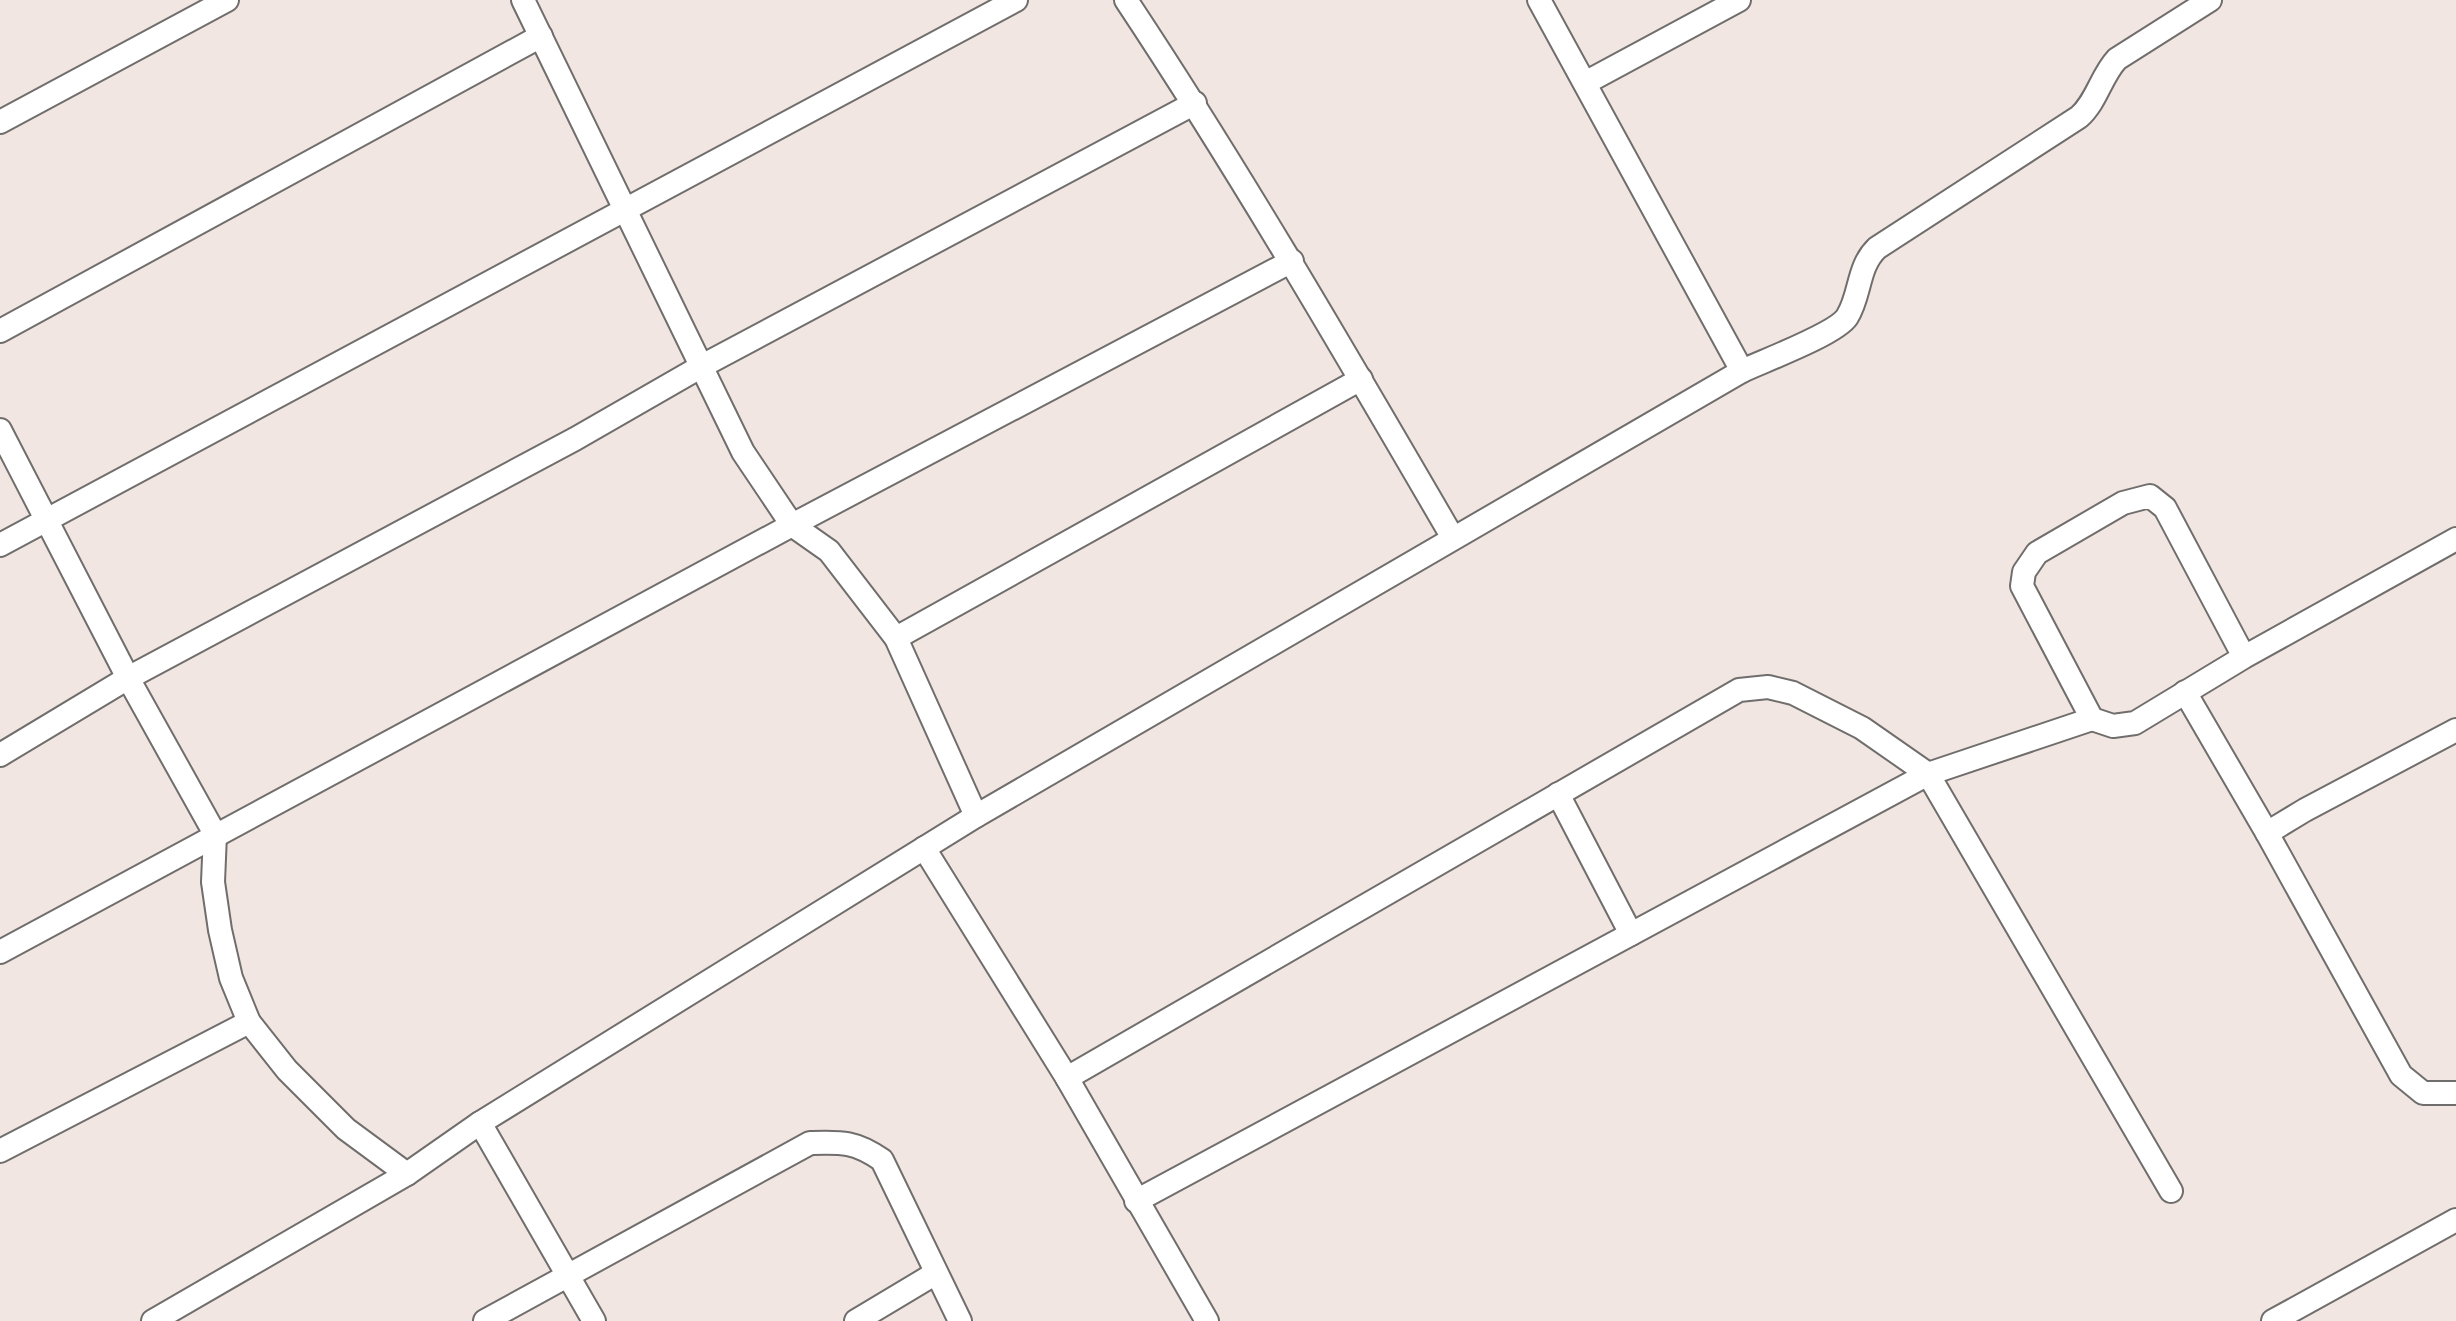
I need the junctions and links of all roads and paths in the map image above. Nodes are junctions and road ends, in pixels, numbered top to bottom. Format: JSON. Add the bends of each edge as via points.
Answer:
{"nodes":[{"id":1,"x":227,"y":0,"type":"edge"},
{"id":2,"x":523,"y":0,"type":"edge"},
{"id":3,"x":1016,"y":0,"type":"edge"},
{"id":4,"x":1126,"y":0,"type":"edge"},
{"id":5,"x":1539,"y":0,"type":"edge"},
{"id":6,"x":1739,"y":0,"type":"edge"},
{"id":7,"x":2210,"y":0,"type":"edge"},
{"id":8,"x":541,"y":36,"type":"junction"},
{"id":9,"x":1585,"y":83,"type":"junction"},
{"id":10,"x":1195,"y":103,"type":"junction"},
{"id":11,"x":0,"y":122,"type":"edge"},
{"id":12,"x":625,"y":209,"type":"junction"},
{"id":13,"x":1292,"y":261,"type":"junction"},
{"id":14,"x":0,"y":331,"type":"edge"},
{"id":15,"x":702,"y":366,"type":"junction"},
{"id":16,"x":1742,"y":371,"type":"junction"},
{"id":17,"x":1361,"y":379,"type":"junction"},
{"id":18,"x":0,"y":430,"type":"edge"},
{"id":19,"x":47,"y":518,"type":"junction"},
{"id":20,"x":792,"y":525,"type":"junction"},
{"id":21,"x":1453,"y":538,"type":"junction"},
{"id":22,"x":2456,"y":539,"type":"edge"},
{"id":23,"x":0,"y":545,"type":"edge"},
{"id":24,"x":896,"y":638,"type":"junction"},
{"id":25,"x":2244,"y":657,"type":"junction"},
{"id":26,"x":128,"y":678,"type":"junction"},
{"id":27,"x":2185,"y":692,"type":"junction"},
{"id":28,"x":2092,"y":719,"type":"junction"},
{"id":29,"x":2456,"y":730,"type":"edge"},
{"id":30,"x":0,"y":755,"type":"edge"},
{"id":31,"x":1928,"y":774,"type":"junction"},
{"id":32,"x":1558,"y":794,"type":"junction"},
{"id":33,"x":976,"y":816,"type":"junction"},
{"id":34,"x":2267,"y":833,"type":"junction"},
{"id":35,"x":215,"y":834,"type":"junction"},
{"id":36,"x":924,"y":848,"type":"junction"},
{"id":37,"x":1631,"y":934,"type":"junction"},
{"id":38,"x":0,"y":952,"type":"edge"},
{"id":39,"x":249,"y":1022,"type":"junction"},
{"id":40,"x":1067,"y":1078,"type":"junction"},
{"id":41,"x":2456,"y":1093,"type":"edge"},
{"id":42,"x":480,"y":1123,"type":"junction"},
{"id":43,"x":0,"y":1151,"type":"edge"},
{"id":44,"x":407,"y":1174,"type":"junction"},
{"id":45,"x":2171,"y":1191,"type":"dead end"},
{"id":46,"x":1136,"y":1201,"type":"junction"},
{"id":47,"x":2456,"y":1220,"type":"edge"},
{"id":48,"x":936,"y":1273,"type":"junction"},
{"id":49,"x":568,"y":1276,"type":"junction"},
{"id":50,"x":153,"y":1321,"type":"edge"},
{"id":51,"x":485,"y":1321,"type":"edge"},
{"id":52,"x":594,"y":1321,"type":"edge"},
{"id":53,"x":856,"y":1321,"type":"edge"},
{"id":54,"x":960,"y":1321,"type":"edge"},
{"id":55,"x":1207,"y":1321,"type":"edge"},
{"id":56,"x":2273,"y":1321,"type":"edge"}],
"edges":[{"from":1,"to":11,"type":"lane"},
{"from":2,"to":8,"type":"lane"},
{"from":3,"to":12,"type":"lane"},
{"from":4,"to":10,"type":"lane"},
{"from":5,"to":9,"type":"lane"},
{"from":6,"to":9,"type":"lane"},
{"from":7,"to":16,"type":"lane","via":[[2117,59],[2079,117],[1877,248],[1865,264],[1851,309],[1838,326]]},
{"from":8,"to":12,"type":"lane"},
{"from":8,"to":14,"type":"lane"},
{"from":9,"to":16,"type":"lane"},
{"from":10,"to":13,"type":"lane"},
{"from":10,"to":15,"type":"lane"},
{"from":12,"to":15,"type":"lane"},
{"from":12,"to":19,"type":"lane"},
{"from":13,"to":17,"type":"lane"},
{"from":13,"to":20,"type":"lane"},
{"from":15,"to":20,"type":"lane","via":[[743,452]]},
{"from":15,"to":26,"type":"lane"},
{"from":16,"to":21,"type":"lane"},
{"from":17,"to":21,"type":"lane"},
{"from":17,"to":24,"type":"lane"},
{"from":18,"to":19,"type":"lane"},
{"from":19,"to":23,"type":"lane"},
{"from":19,"to":26,"type":"lane"},
{"from":20,"to":24,"type":"lane","via":[[829,551]]},
{"from":20,"to":35,"type":"lane"},
{"from":21,"to":33,"type":"lane"},
{"from":22,"to":25,"type":"lane"},
{"from":24,"to":33,"type":"lane"},
{"from":25,"to":27,"type":"lane"},
{"from":25,"to":28,"type":"lane","via":[[2165,508],[2150,496],[2123,503],[2037,553],[2024,572],[2022,586]]},
{"from":26,"to":30,"type":"lane"},
{"from":26,"to":35,"type":"lane"},
{"from":27,"to":28,"type":"lane","via":[[2135,723],[2113,726]]},
{"from":27,"to":34,"type":"lane"},
{"from":28,"to":31,"type":"lane"},
{"from":29,"to":34,"type":"lane"},
{"from":31,"to":32,"type":"lane","via":[[1862,728],[1793,693],[1768,687],[1739,690]]},
{"from":31,"to":37,"type":"lane"},
{"from":31,"to":45,"type":"lane"},
{"from":32,"to":37,"type":"lane"},
{"from":32,"to":40,"type":"lane"},
{"from":33,"to":36,"type":"lane"},
{"from":34,"to":41,"type":"lane","via":[[2401,1075],[2423,1093]]},
{"from":35,"to":38,"type":"lane"},
{"from":35,"to":39,"type":"lane","via":[[213,882],[220,930]]},
{"from":36,"to":40,"type":"lane"},
{"from":36,"to":42,"type":"lane"},
{"from":37,"to":46,"type":"lane"},
{"from":39,"to":43,"type":"lane"},
{"from":39,"to":44,"type":"lane","via":[[287,1070],[346,1129]]},
{"from":40,"to":46,"type":"lane"},
{"from":42,"to":44,"type":"lane"},
{"from":42,"to":49,"type":"lane"},
{"from":44,"to":50,"type":"lane"},
{"from":46,"to":55,"type":"lane"},
{"from":47,"to":56,"type":"lane"},
{"from":48,"to":49,"type":"lane","via":[[882,1160],[844,1141],[810,1143]]},
{"from":48,"to":53,"type":"lane"},
{"from":48,"to":54,"type":"lane"},
{"from":49,"to":51,"type":"lane"},
{"from":49,"to":52,"type":"lane"}]}
